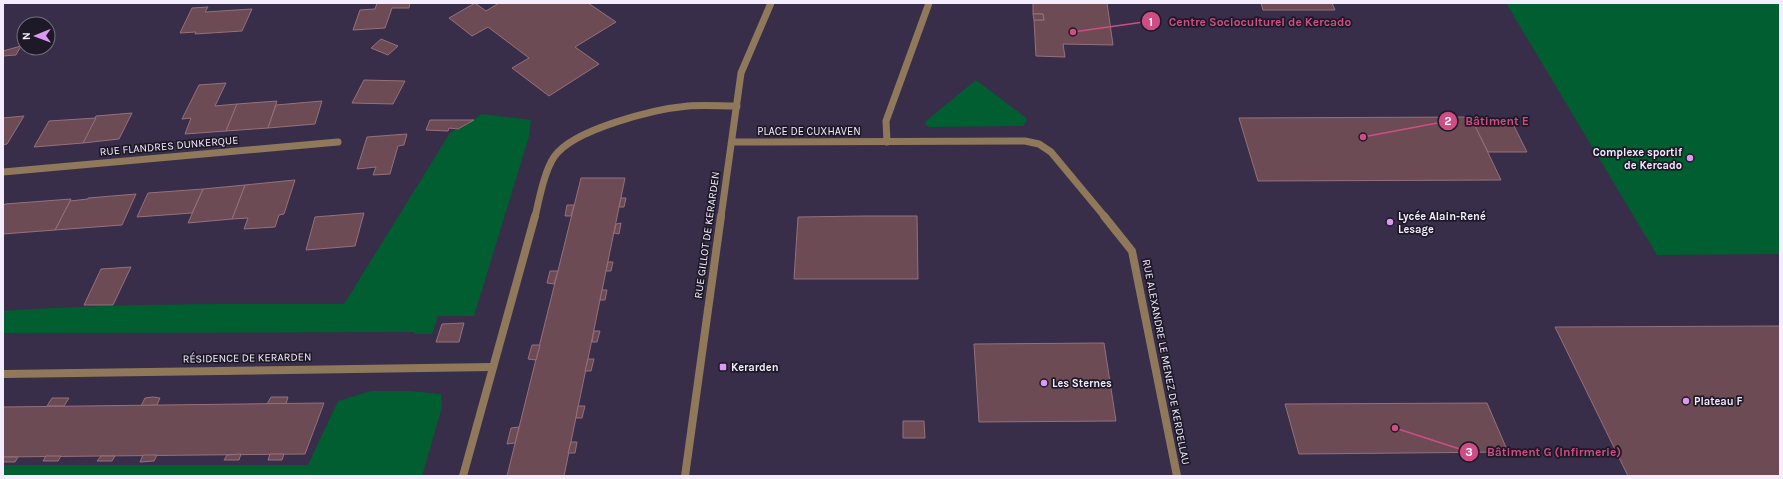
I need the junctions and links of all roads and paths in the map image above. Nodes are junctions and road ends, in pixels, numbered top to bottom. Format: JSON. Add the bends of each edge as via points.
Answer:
{"nodes":[{"id":1,"x":771,"y":3,"type":"edge"},
{"id":2,"x":929,"y":3,"type":"edge"},
{"id":3,"x":737,"y":106,"type":"junction"},
{"id":4,"x":338,"y":142,"type":"dead end"},
{"id":5,"x":732,"y":142,"type":"junction"},
{"id":6,"x":887,"y":142,"type":"junction"},
{"id":7,"x":1039,"y":144,"type":"joint"},
{"id":8,"x":3,"y":172,"type":"edge"},
{"id":9,"x":492,"y":367,"type":"junction"},
{"id":10,"x":3,"y":374,"type":"edge"},
{"id":11,"x":463,"y":476,"type":"edge"},
{"id":12,"x":685,"y":476,"type":"edge"},
{"id":13,"x":1177,"y":476,"type":"edge"}],
"edges":[{"from":1,"to":3,"type":"street","name":"RUE GILLOT DE KERARDEN","via":[[742,73]]},
{"from":2,"to":6,"type":"street","via":[[886,121]]},
{"from":3,"to":5,"type":"street","name":"RUE GILLOT DE KERARDEN"},
{"from":3,"to":9,"type":"street","via":[[689,106],[669,109],[632,118],[582,135],[568,143],[554,158],[546,176]]},
{"from":4,"to":8,"type":"street","name":"RUE FLANDRES DUNKERQUE"},
{"from":5,"to":6,"type":"street","name":"PLACE DE CUXHAVEN"},
{"from":5,"to":12,"type":"street","name":"RUE GILLOT DE KERARDEN"},
{"from":6,"to":7,"type":"street","name":"PLACE DE CUXHAVEN","via":[[1025,141]]},
{"from":7,"to":13,"type":"street","name":"RUE ALEXANDRE LE MENEZ DE KERDELLAU","via":[[1059,160],[1132,251]]},
{"from":9,"to":10,"type":"street","name":"RÉSIDENCE DE KERARDEN"},
{"from":9,"to":11,"type":"street"}]}
